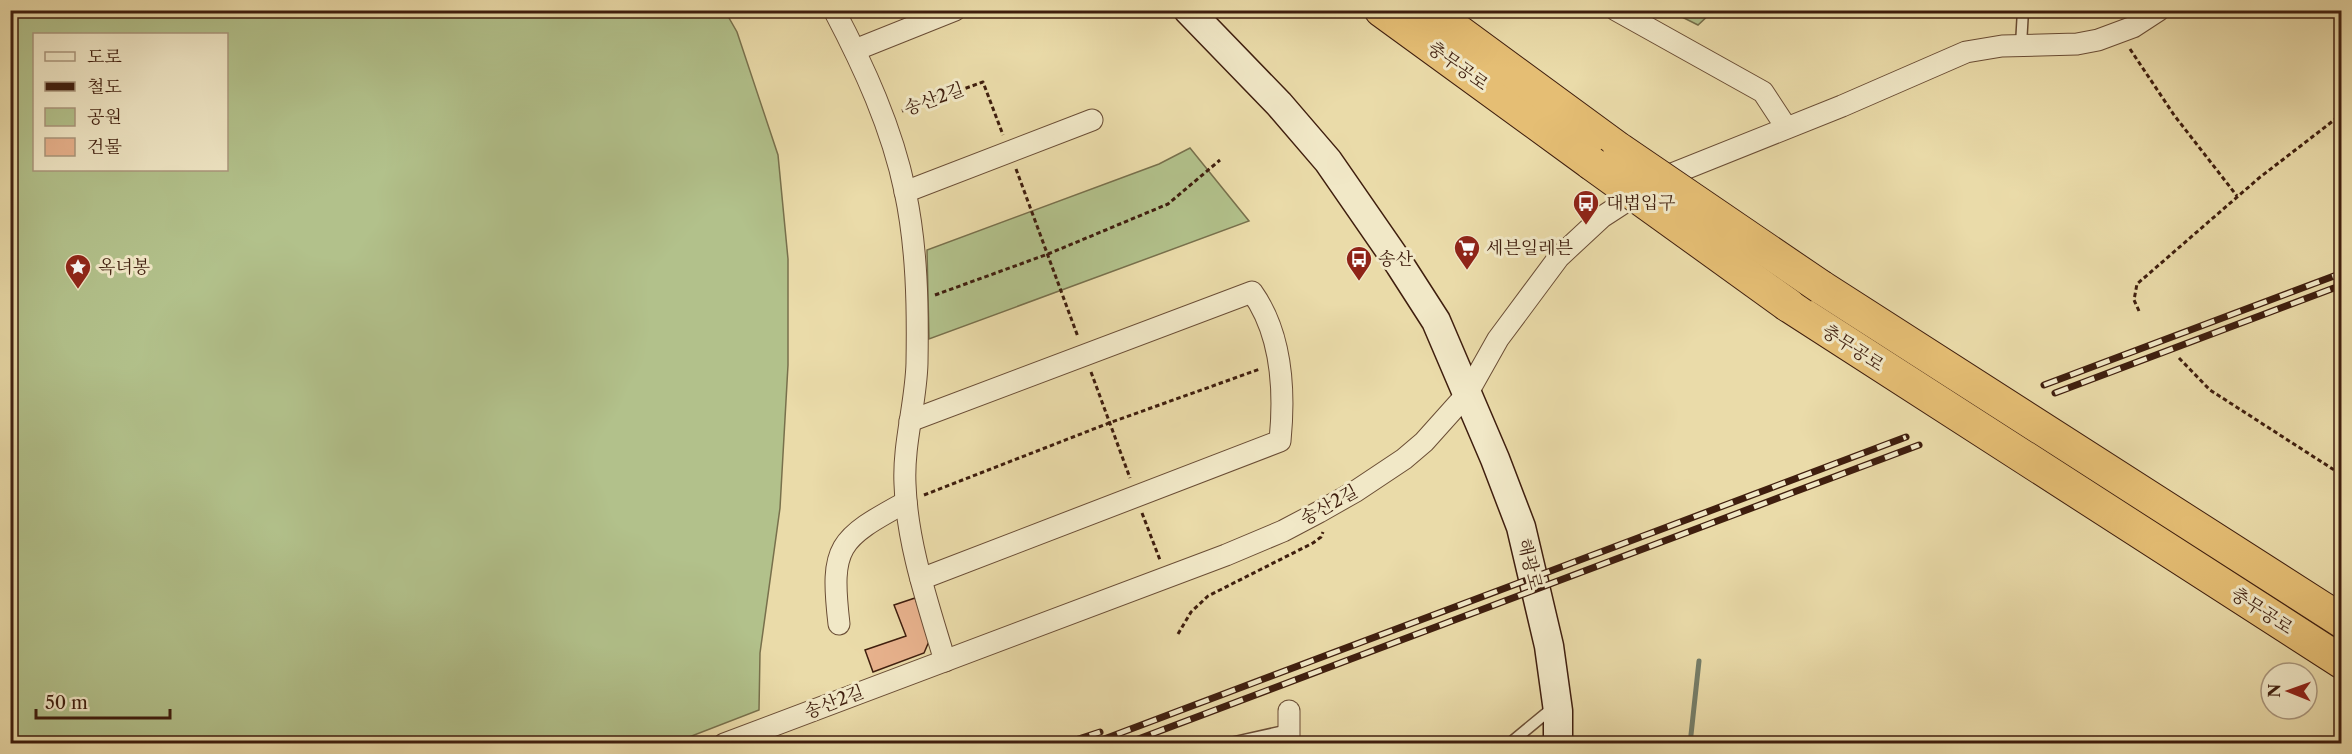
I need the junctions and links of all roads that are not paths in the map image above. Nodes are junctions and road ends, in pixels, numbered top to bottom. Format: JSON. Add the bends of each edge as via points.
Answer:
{"nodes":[{"id":1,"x":834,"y":10,"type":"edge"},
{"id":2,"x":955,"y":10,"type":"edge"},
{"id":3,"x":1188,"y":10,"type":"edge"},
{"id":4,"x":1359,"y":10,"type":"edge"},
{"id":5,"x":1382,"y":10,"type":"edge"},
{"id":6,"x":1429,"y":10,"type":"edge"},
{"id":7,"x":1616,"y":10,"type":"edge"},
{"id":8,"x":2023,"y":10,"type":"edge"},
{"id":9,"x":2159,"y":10,"type":"edge"},
{"id":10,"x":2021,"y":45,"type":"junction"},
{"id":11,"x":855,"y":50,"type":"junction"},
{"id":12,"x":1519,"y":111,"type":"junction"},
{"id":13,"x":1092,"y":120,"type":"dead end"},
{"id":14,"x":1786,"y":128,"type":"junction"},
{"id":15,"x":905,"y":192,"type":"junction"},
{"id":16,"x":1467,"y":394,"type":"junction"},
{"id":17,"x":910,"y":421,"type":"junction"},
{"id":18,"x":906,"y":502,"type":"junction"},
{"id":19,"x":921,"y":579,"type":"junction"},
{"id":20,"x":2342,"y":621,"type":"edge"},
{"id":21,"x":839,"y":624,"type":"dead end"},
{"id":22,"x":945,"y":661,"type":"junction"},
{"id":23,"x":2342,"y":662,"type":"edge"},
{"id":24,"x":1557,"y":704,"type":"junction"},
{"id":25,"x":1289,"y":728,"type":"edge"},
{"id":26,"x":724,"y":744,"type":"edge"},
{"id":27,"x":1226,"y":744,"type":"edge"},
{"id":28,"x":1509,"y":744,"type":"edge"},
{"id":29,"x":1558,"y":744,"type":"edge"}],
"edges":[{"from":1,"to":11,"type":"street","name":"송산2길"},
{"from":2,"to":11,"type":"street"},
{"from":3,"to":16,"type":"main road","name":"해광로","via":[[1328,161],[1436,321]]},
{"from":4,"to":12,"type":"highway","via":[[1428,59]]},
{"from":5,"to":12,"type":"highway","name":"충무공로"},
{"from":6,"to":20,"type":"highway","name":"충무공로","bridge":true,"via":[[1620,150],[1821,287]]},
{"from":7,"to":14,"type":"street","via":[[1763,92]]},
{"from":8,"to":10,"type":"lane"},
{"from":9,"to":10,"type":"street","name":"송산2길","via":[[2143,22],[2098,40]]},
{"from":10,"to":14,"type":"street","name":"송산2길","via":[[1966,52]]},
{"from":11,"to":15,"type":"street","name":"송산2길","via":[[883,118]]},
{"from":12,"to":23,"type":"highway","name":"충무공로","bridge":true,"via":[[1788,305]]},
{"from":13,"to":15,"type":"street"},
{"from":14,"to":16,"type":"street","name":"송산2길","via":[[1662,178],[1602,217],[1559,257],[1498,339]]},
{"from":15,"to":17,"type":"street","name":"송산2길","via":[[916,302],[917,365]]},
{"from":16,"to":22,"type":"street","name":"송산2길","via":[[1404,459],[1328,507],[1256,543]]},
{"from":16,"to":24,"type":"main road","name":"해광로","via":[[1521,527],[1543,616]]},
{"from":17,"to":18,"type":"street","name":"송산2길"},
{"from":17,"to":19,"type":"street","via":[[1252,292],[1266,315],[1279,362],[1280,441]]},
{"from":18,"to":19,"type":"street","name":"송산2길"},
{"from":18,"to":21,"type":"street","via":[[866,525],[840,551],[834,586]]},
{"from":19,"to":22,"type":"street","name":"송산2길"},
{"from":22,"to":26,"type":"street","name":"송산2길"},
{"from":24,"to":28,"type":"lane"},
{"from":24,"to":29,"type":"main road","name":"해광로"},
{"from":25,"to":27,"type":"lane"}]}
